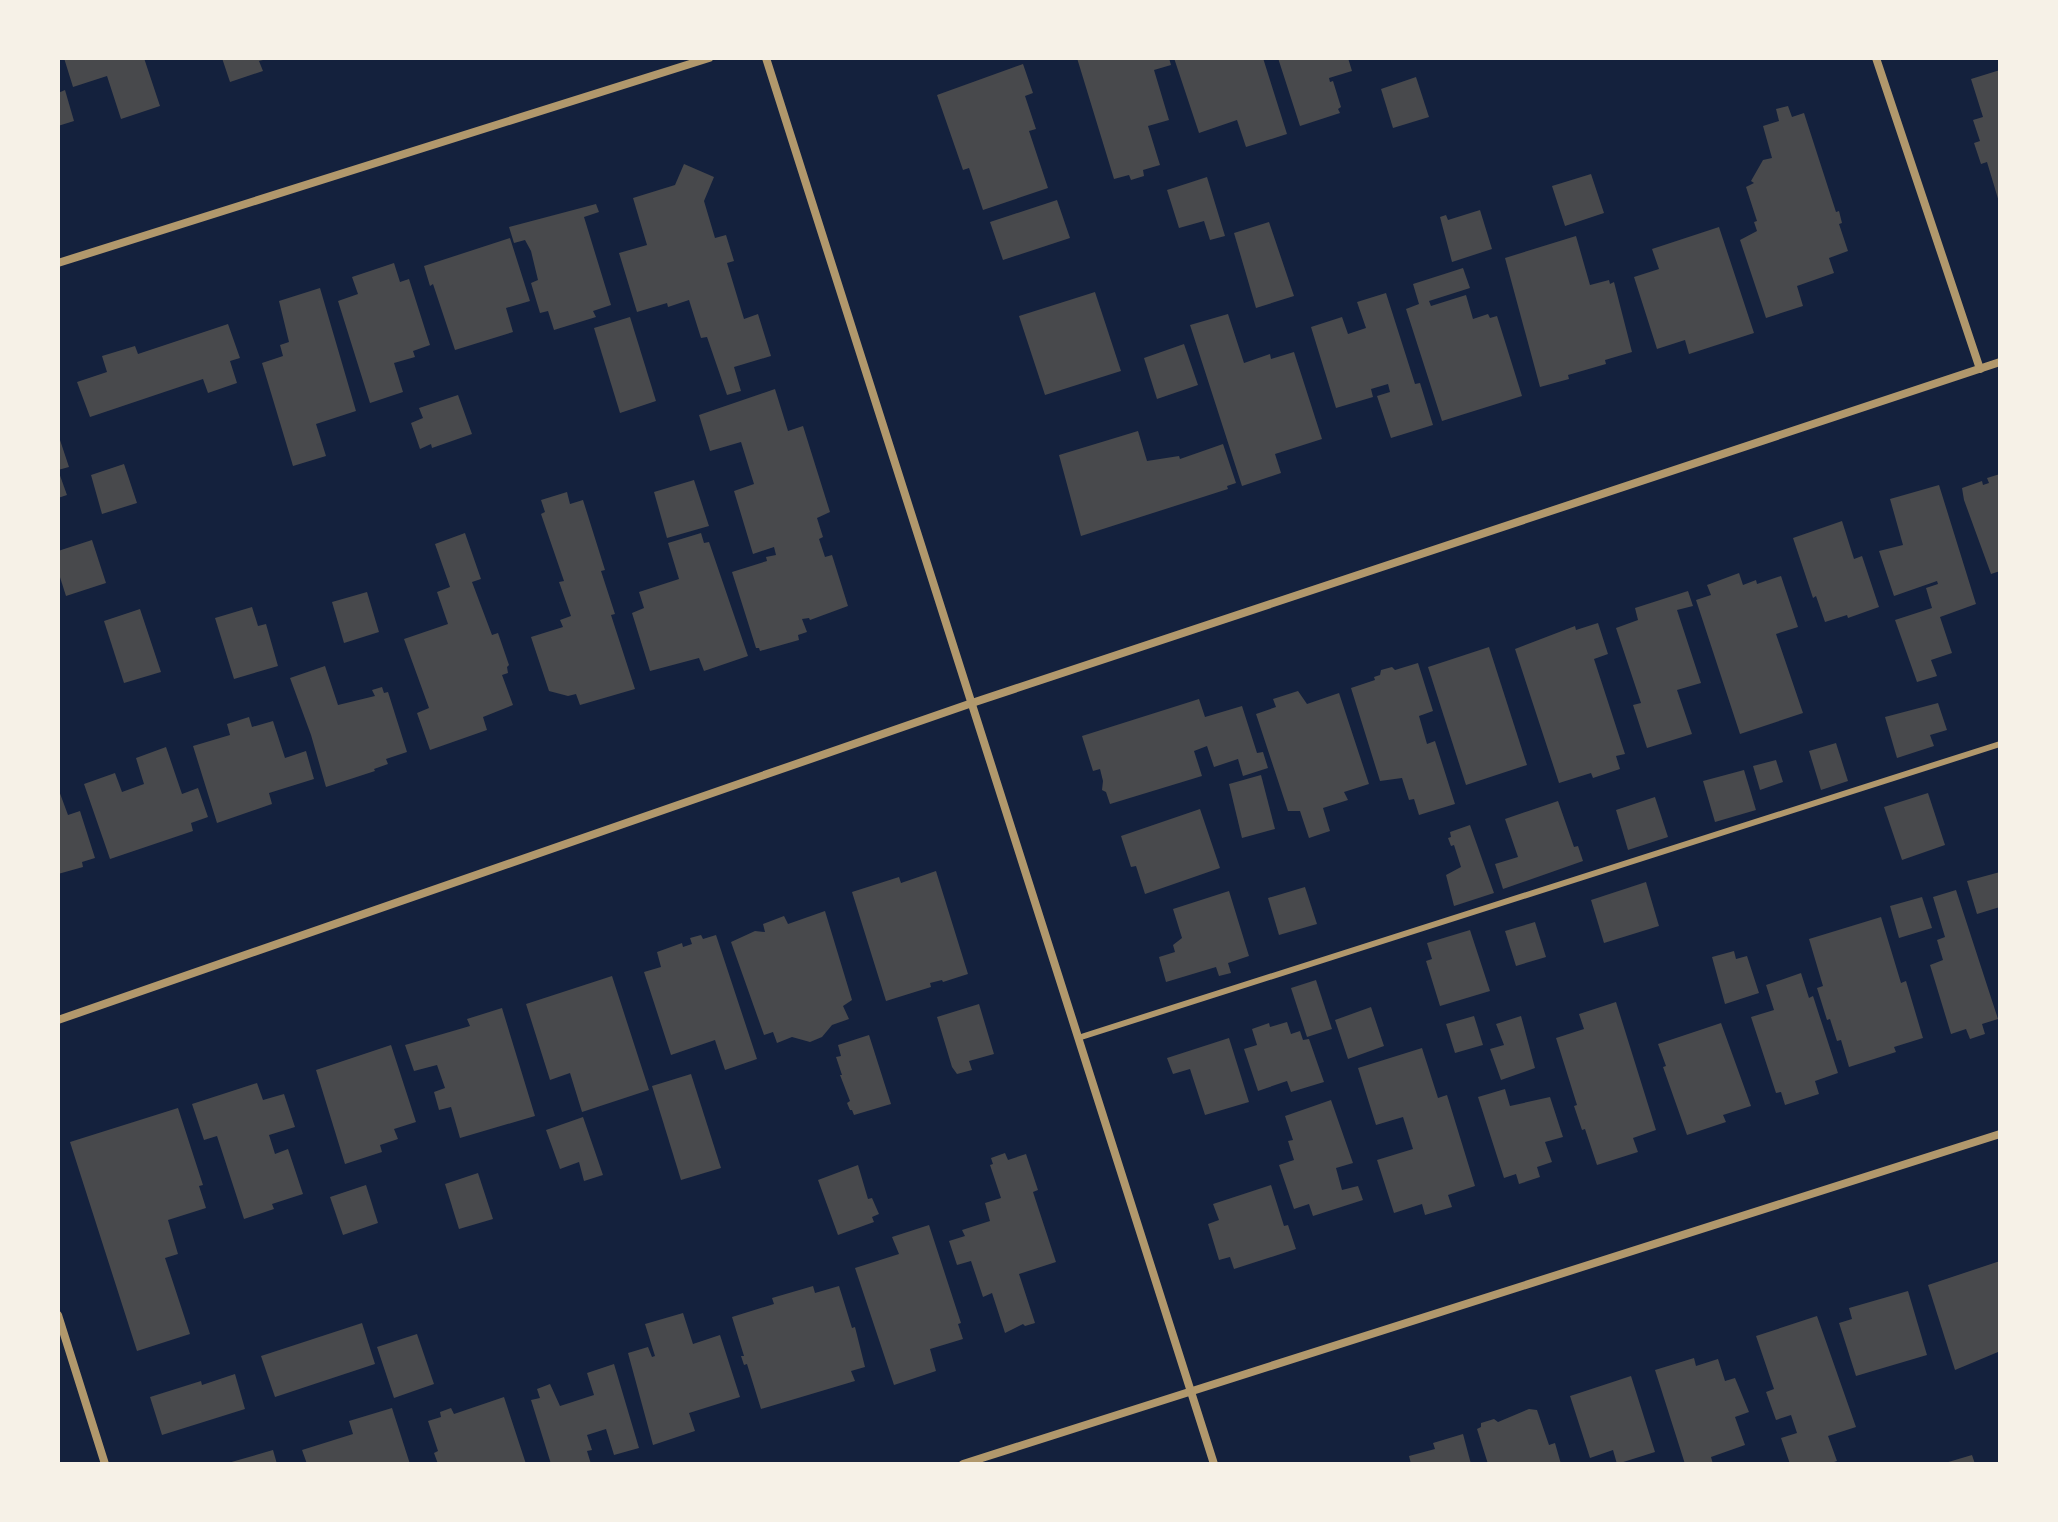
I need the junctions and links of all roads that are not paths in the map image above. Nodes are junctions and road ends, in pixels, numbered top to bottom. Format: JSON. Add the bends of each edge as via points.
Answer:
{"nodes":[{"id":1,"x":709,"y":58,"type":"edge"},
{"id":2,"x":766,"y":58,"type":"edge"},
{"id":3,"x":1876,"y":58,"type":"edge"},
{"id":4,"x":58,"y":263,"type":"edge"},
{"id":5,"x":2000,"y":362,"type":"edge"},
{"id":6,"x":1980,"y":369,"type":"junction"},
{"id":7,"x":972,"y":703,"type":"junction"},
{"id":8,"x":2000,"y":744,"type":"edge"},
{"id":9,"x":58,"y":1020,"type":"edge"},
{"id":10,"x":1078,"y":1038,"type":"junction"},
{"id":11,"x":2000,"y":1134,"type":"edge"},
{"id":12,"x":58,"y":1315,"type":"edge"},
{"id":13,"x":1191,"y":1392,"type":"junction"},
{"id":14,"x":105,"y":1464,"type":"edge"},
{"id":15,"x":963,"y":1464,"type":"edge"},
{"id":16,"x":1214,"y":1464,"type":"edge"}],
"edges":[{"from":1,"to":4,"type":"street"},
{"from":2,"to":7,"type":"street"},
{"from":3,"to":6,"type":"street"},
{"from":5,"to":6,"type":"street"},
{"from":6,"to":7,"type":"street"},
{"from":7,"to":9,"type":"street"},
{"from":7,"to":10,"type":"street"},
{"from":8,"to":10,"type":"lane"},
{"from":10,"to":13,"type":"street"},
{"from":11,"to":13,"type":"street"},
{"from":12,"to":14,"type":"street"},
{"from":13,"to":15,"type":"street"},
{"from":13,"to":16,"type":"street"}]}
